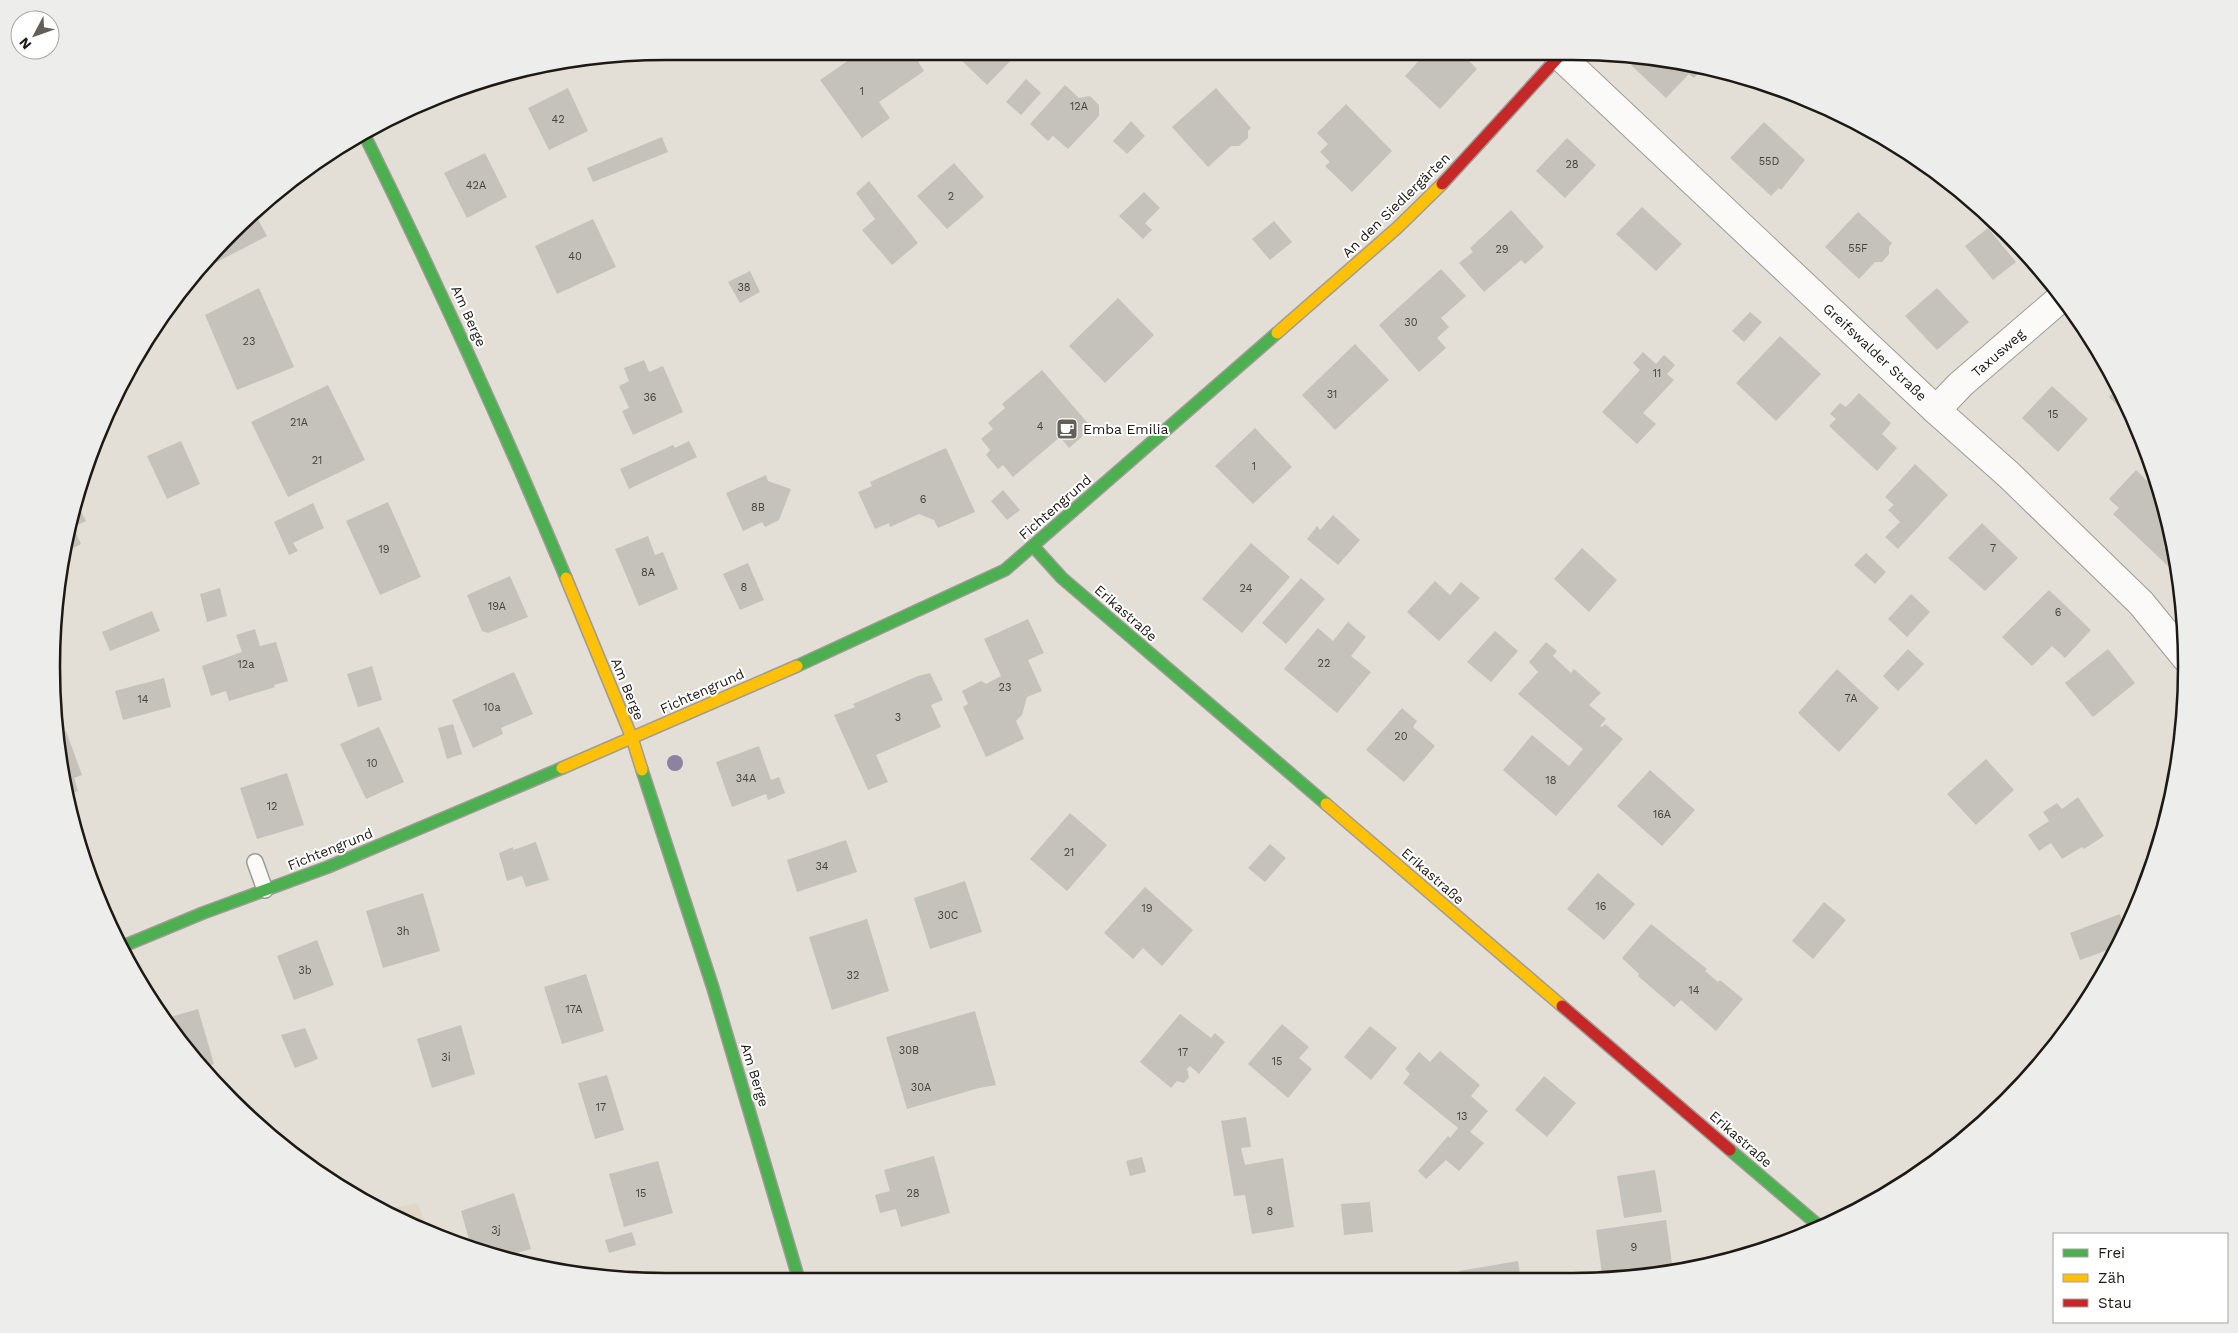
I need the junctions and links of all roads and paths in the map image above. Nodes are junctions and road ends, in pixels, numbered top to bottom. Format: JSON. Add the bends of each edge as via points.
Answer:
{"nodes":[{"id":1,"x":1555,"y":60,"type":"edge"},
{"id":2,"x":1566,"y":60,"type":"edge"},
{"id":3,"x":367,"y":139,"type":"edge"},
{"id":4,"x":2056,"y":302,"type":"edge"},
{"id":5,"x":1238,"y":367,"type":"joint"},
{"id":6,"x":1936,"y":410,"type":"junction"},
{"id":7,"x":1033,"y":546,"type":"junction"},
{"id":8,"x":2178,"y":648,"type":"edge"},
{"id":9,"x":632,"y":738,"type":"junction"},
{"id":10,"x":255,"y":862,"type":"dead end"},
{"id":11,"x":265,"y":890,"type":"junction"},
{"id":12,"x":128,"y":944,"type":"edge"},
{"id":13,"x":1815,"y":1222,"type":"edge"},
{"id":14,"x":797,"y":1273,"type":"edge"}],
"edges":[{"from":1,"to":5,"type":"street","name":"An den Siedlergärten","via":[[1397,228]]},
{"from":2,"to":6,"type":"street","name":"Greifswalder Straße"},
{"from":3,"to":9,"type":"street","name":"Am Berge","via":[[435,278],[510,443]]},
{"from":4,"to":6,"type":"street","name":"Taxusweg"},
{"from":5,"to":7,"type":"street","name":"Fichtengrund"},
{"from":6,"to":8,"type":"street","name":"Greifswalder Straße","via":[[2009,475],[2141,604]]},
{"from":7,"to":9,"type":"street","name":"Fichtengrund","via":[[1006,570],[941,602]]},
{"from":7,"to":13,"type":"street","name":"Erikastraße","via":[[1069,584]]},
{"from":9,"to":11,"type":"street","name":"Fichtengrund","via":[[328,867]]},
{"from":9,"to":14,"type":"street","name":"Am Berge","via":[[713,988]]},
{"from":10,"to":11,"type":"lane"},
{"from":11,"to":12,"type":"street","name":"Fichtengrund"}]}
